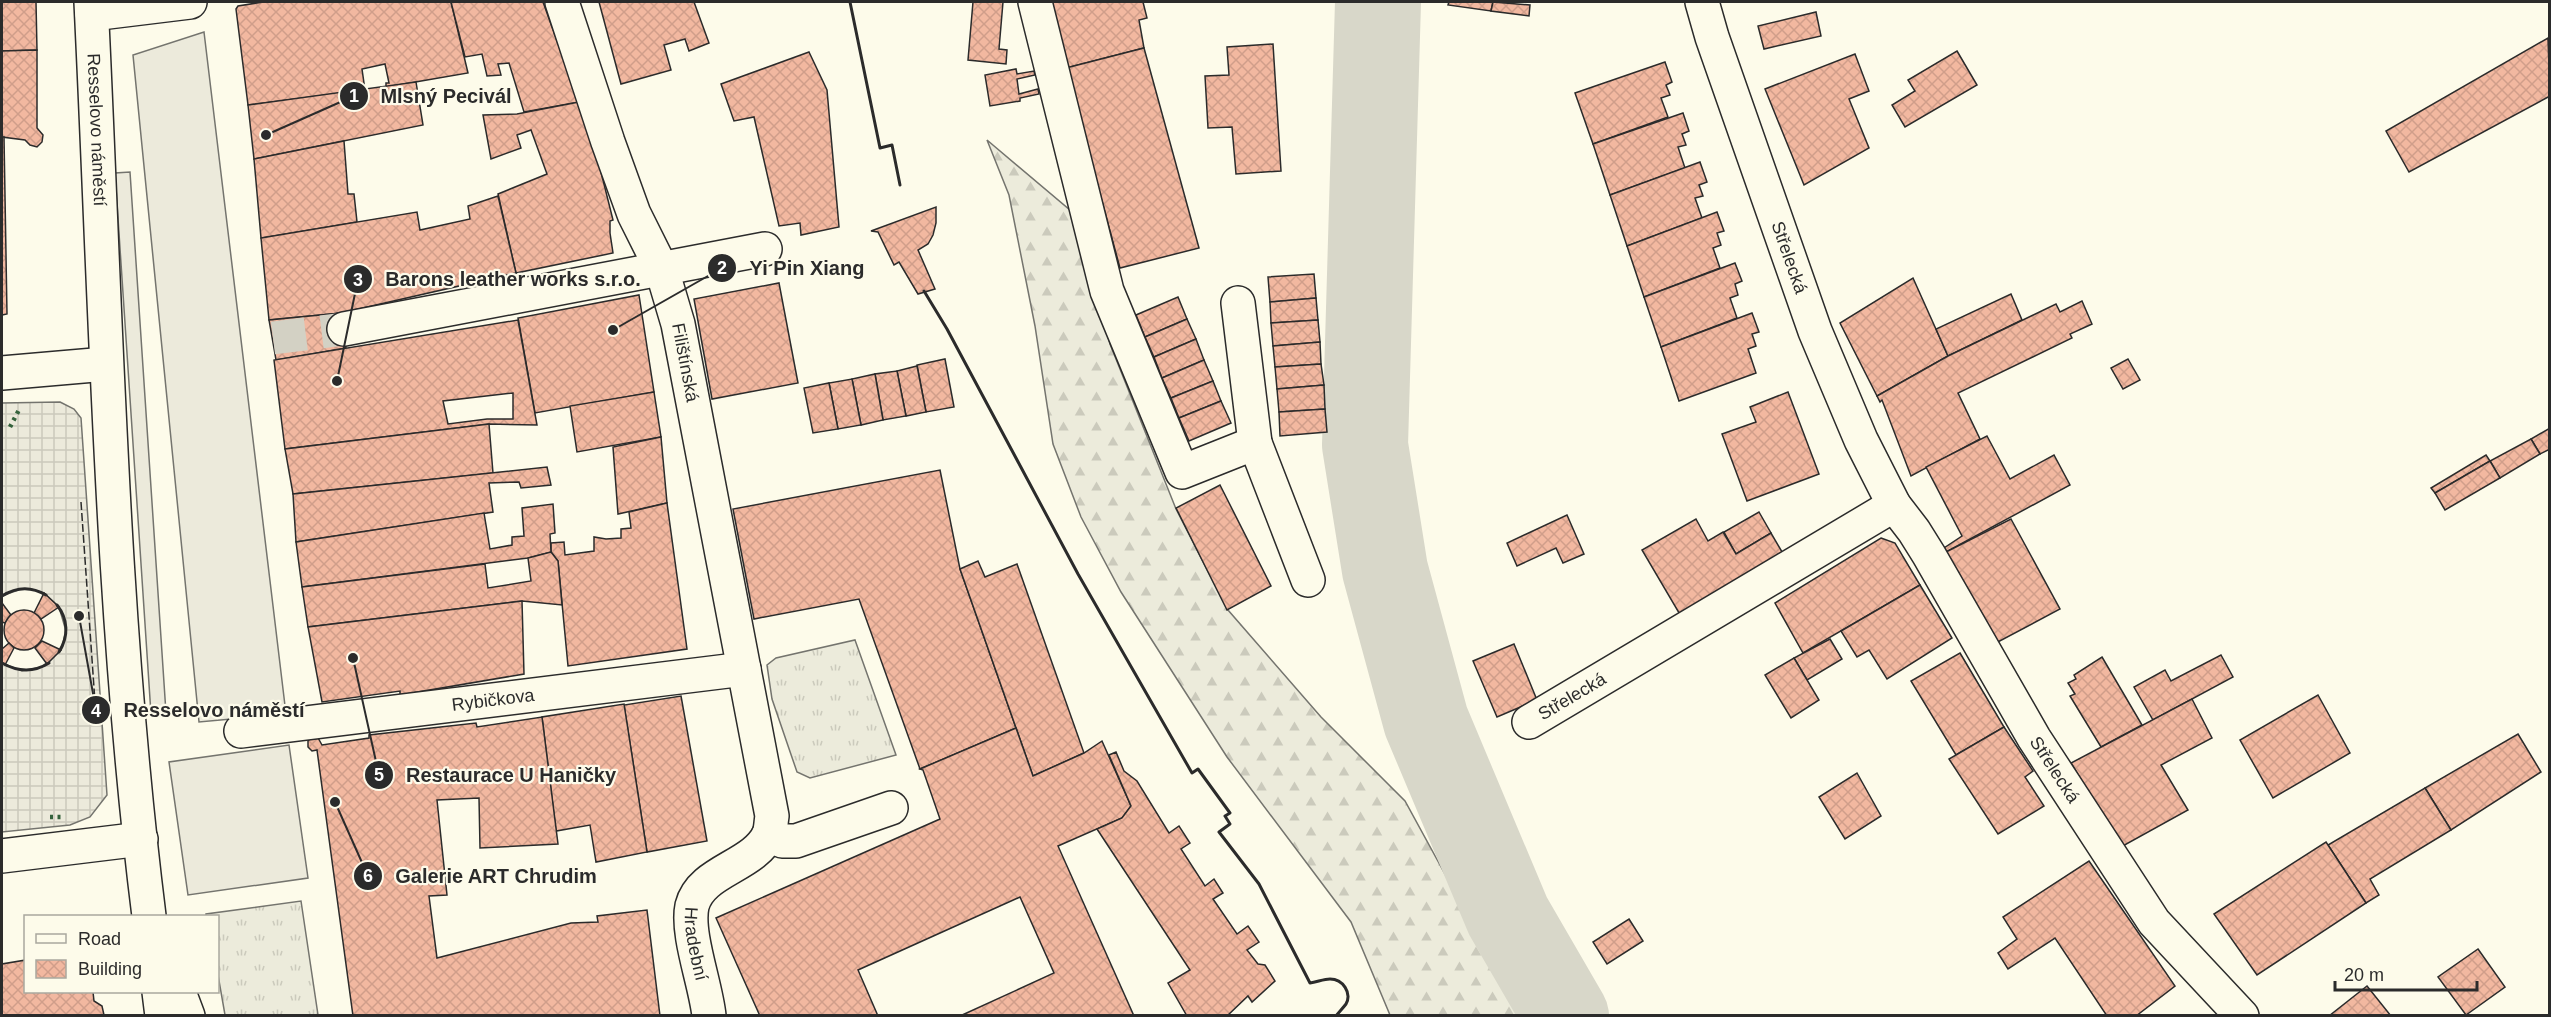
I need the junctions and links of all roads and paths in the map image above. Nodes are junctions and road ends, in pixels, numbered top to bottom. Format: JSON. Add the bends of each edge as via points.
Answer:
{"nodes":[{"id":1,"x":190,"y":2,"type":"edge"},
{"id":2,"x":562,"y":2,"type":"edge"},
{"id":3,"x":1035,"y":2,"type":"edge"},
{"id":4,"x":1702,"y":2,"type":"edge"},
{"id":5,"x":92,"y":8,"type":"edge"},
{"id":6,"x":765,"y":249,"type":"dead end"},
{"id":7,"x":662,"y":270,"type":"junction"},
{"id":8,"x":1238,"y":303,"type":"dead end"},
{"id":9,"x":344,"y":329,"type":"tunnel mouth"},
{"id":10,"x":106,"y":364,"type":"junction"},
{"id":11,"x":2,"y":373,"type":"edge"},
{"id":12,"x":1255,"y":443,"type":"junction"},
{"id":13,"x":1894,"y":505,"type":"junction"},
{"id":14,"x":1308,"y":580,"type":"dead end"},
{"id":15,"x":744,"y":669,"type":"junction"},
{"id":16,"x":1529,"y":722,"type":"dead end"},
{"id":17,"x":241,"y":731,"type":"dead end"},
{"id":18,"x":891,"y":808,"type":"dead end"},
{"id":19,"x":769,"y":834,"type":"junction"},
{"id":20,"x":141,"y":839,"type":"junction"},
{"id":21,"x":2,"y":856,"type":"edge"},
{"id":22,"x":150,"y":913,"type":"edge"},
{"id":23,"x":159,"y":993,"type":"edge"},
{"id":24,"x":179,"y":993,"type":"edge"},
{"id":25,"x":162,"y":1016,"type":"edge"},
{"id":26,"x":188,"y":1016,"type":"edge"},
{"id":27,"x":709,"y":1016,"type":"edge"},
{"id":28,"x":2242,"y":1016,"type":"edge"}],
"edges":[{"from":1,"to":5,"type":"street"},
{"from":2,"to":7,"type":"street","name":"Filištínská","via":[[634,214]]},
{"from":3,"to":12,"type":"street","via":[[1107,291],[1182,472]]},
{"from":4,"to":13,"type":"street","name":"Střelecká","via":[[1815,331],[1861,440]]},
{"from":5,"to":10,"type":"street","name":"Resselovo náměstí"},
{"from":6,"to":7,"type":"street"},
{"from":7,"to":9,"type":"street"},
{"from":7,"to":15,"type":"street","name":"Filištínská","via":[[678,324]]},
{"from":8,"to":12,"type":"street"},
{"from":10,"to":11,"type":"street"},
{"from":10,"to":20,"type":"street","name":"Resselovo náměstí","via":[[130,745]]},
{"from":12,"to":14,"type":"street"},
{"from":13,"to":16,"type":"street","name":"Střelecká"},
{"from":13,"to":28,"type":"street","name":"Střelecká","via":[[1929,555],[2034,738],[2154,922]]},
{"from":15,"to":17,"type":"street","name":"Rybičkova"},
{"from":15,"to":19,"type":"street","name":"Filištínská","via":[[772,816]]},
{"from":18,"to":19,"type":"street","via":[[796,841],[782,841]]},
{"from":19,"to":27,"type":"street","name":"Hradební","via":[[755,851],[708,883],[693,904],[693,931]]},
{"from":20,"to":21,"type":"street"},
{"from":20,"to":22,"type":"street","name":"Resselovo náměstí"},
{"from":23,"to":25,"type":"street"},
{"from":24,"to":26,"type":"street"}]}
